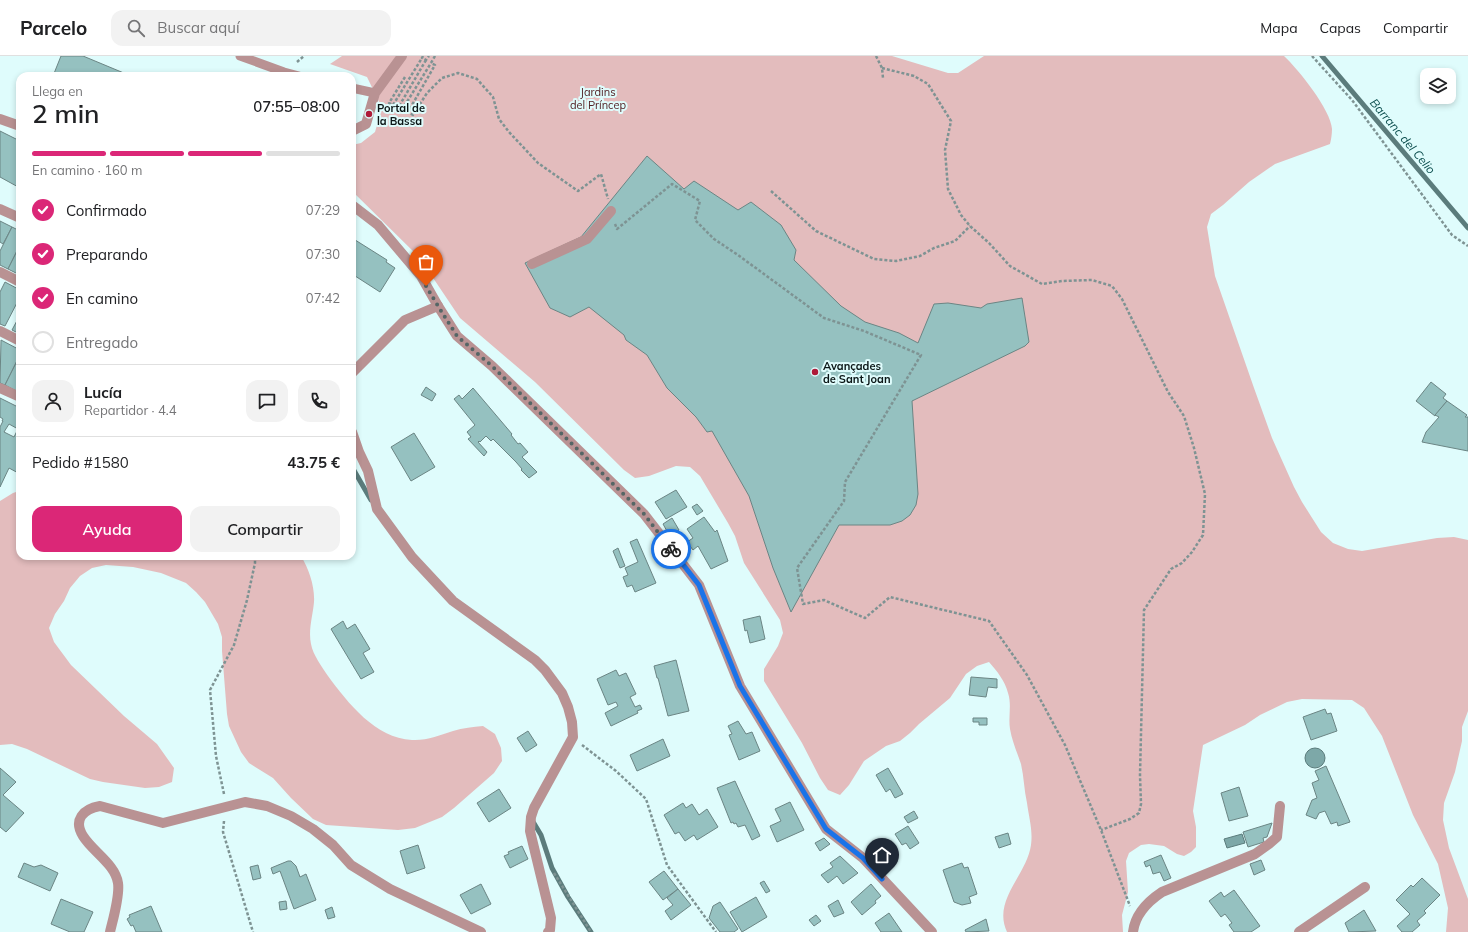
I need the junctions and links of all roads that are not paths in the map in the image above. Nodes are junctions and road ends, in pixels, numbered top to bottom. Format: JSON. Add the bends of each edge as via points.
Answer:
{"nodes":[{"id":1,"x":240,"y":56,"type":"edge"},
{"id":2,"x":402,"y":56,"type":"edge"},
{"id":3,"x":284,"y":72,"type":"edge"},
{"id":4,"x":356,"y":89,"type":"edge"},
{"id":5,"x":375,"y":93,"type":"junction"},
{"id":6,"x":0,"y":119,"type":"edge"},
{"id":7,"x":16,"y":125,"type":"edge"},
{"id":8,"x":356,"y":129,"type":"edge"},
{"id":9,"x":356,"y":208,"type":"edge"},
{"id":10,"x":0,"y":209,"type":"edge"},
{"id":11,"x":611,"y":211,"type":"road end"},
{"id":12,"x":16,"y":216,"type":"edge"},
{"id":13,"x":532,"y":264,"type":"dead end"},
{"id":14,"x":0,"y":272,"type":"edge"},
{"id":15,"x":16,"y":280,"type":"edge"},
{"id":16,"x":438,"y":306,"type":"junction"},
{"id":17,"x":0,"y":331,"type":"edge"},
{"id":18,"x":16,"y":339,"type":"edge"},
{"id":19,"x":356,"y":368,"type":"edge"},
{"id":20,"x":0,"y":388,"type":"edge"},
{"id":21,"x":16,"y":395,"type":"edge"},
{"id":22,"x":356,"y":442,"type":"edge"},
{"id":23,"x":1280,"y":806,"type":"dead end"},
{"id":24,"x":1365,"y":887,"type":"dead end"},
{"id":25,"x":110,"y":932,"type":"edge"},
{"id":26,"x":481,"y":932,"type":"edge"},
{"id":27,"x":548,"y":932,"type":"edge"},
{"id":28,"x":932,"y":932,"type":"edge"},
{"id":29,"x":1133,"y":932,"type":"edge"},
{"id":30,"x":1299,"y":932,"type":"edge"}],
"edges":[{"from":1,"to":3,"type":"lane"},
{"from":2,"to":5,"type":"street"},
{"from":4,"to":5,"type":"lane"},
{"from":5,"to":8,"type":"street","via":[[366,124]]},
{"from":6,"to":7,"type":"street"},
{"from":9,"to":16,"type":"street","via":[[383,230],[421,276]]},
{"from":10,"to":12,"type":"street"},
{"from":11,"to":13,"type":"street","via":[[588,239]]},
{"from":14,"to":15,"type":"street"},
{"from":16,"to":19,"type":"street","via":[[405,320]]},
{"from":16,"to":28,"type":"street","via":[[457,336],[492,366],[644,514],[699,585],[740,686],[826,829],[863,858]]},
{"from":17,"to":18,"type":"street"},
{"from":20,"to":21,"type":"street"},
{"from":22,"to":27,"type":"street","via":[[368,471],[377,509],[412,557],[453,601],[535,660],[562,693],[568,707],[573,737],[531,817],[530,831],[551,918]]},
{"from":23,"to":29,"type":"street","via":[[1277,836],[1268,844],[1255,854],[1162,892],[1141,910]]},
{"from":24,"to":30,"type":"street"},
{"from":25,"to":26,"type":"street","via":[[118,883],[105,860],[83,836],[79,824],[81,815],[90,808],[100,806],[163,823],[245,802],[267,806],[290,816],[313,829],[333,845],[351,865],[390,889]]}]}
